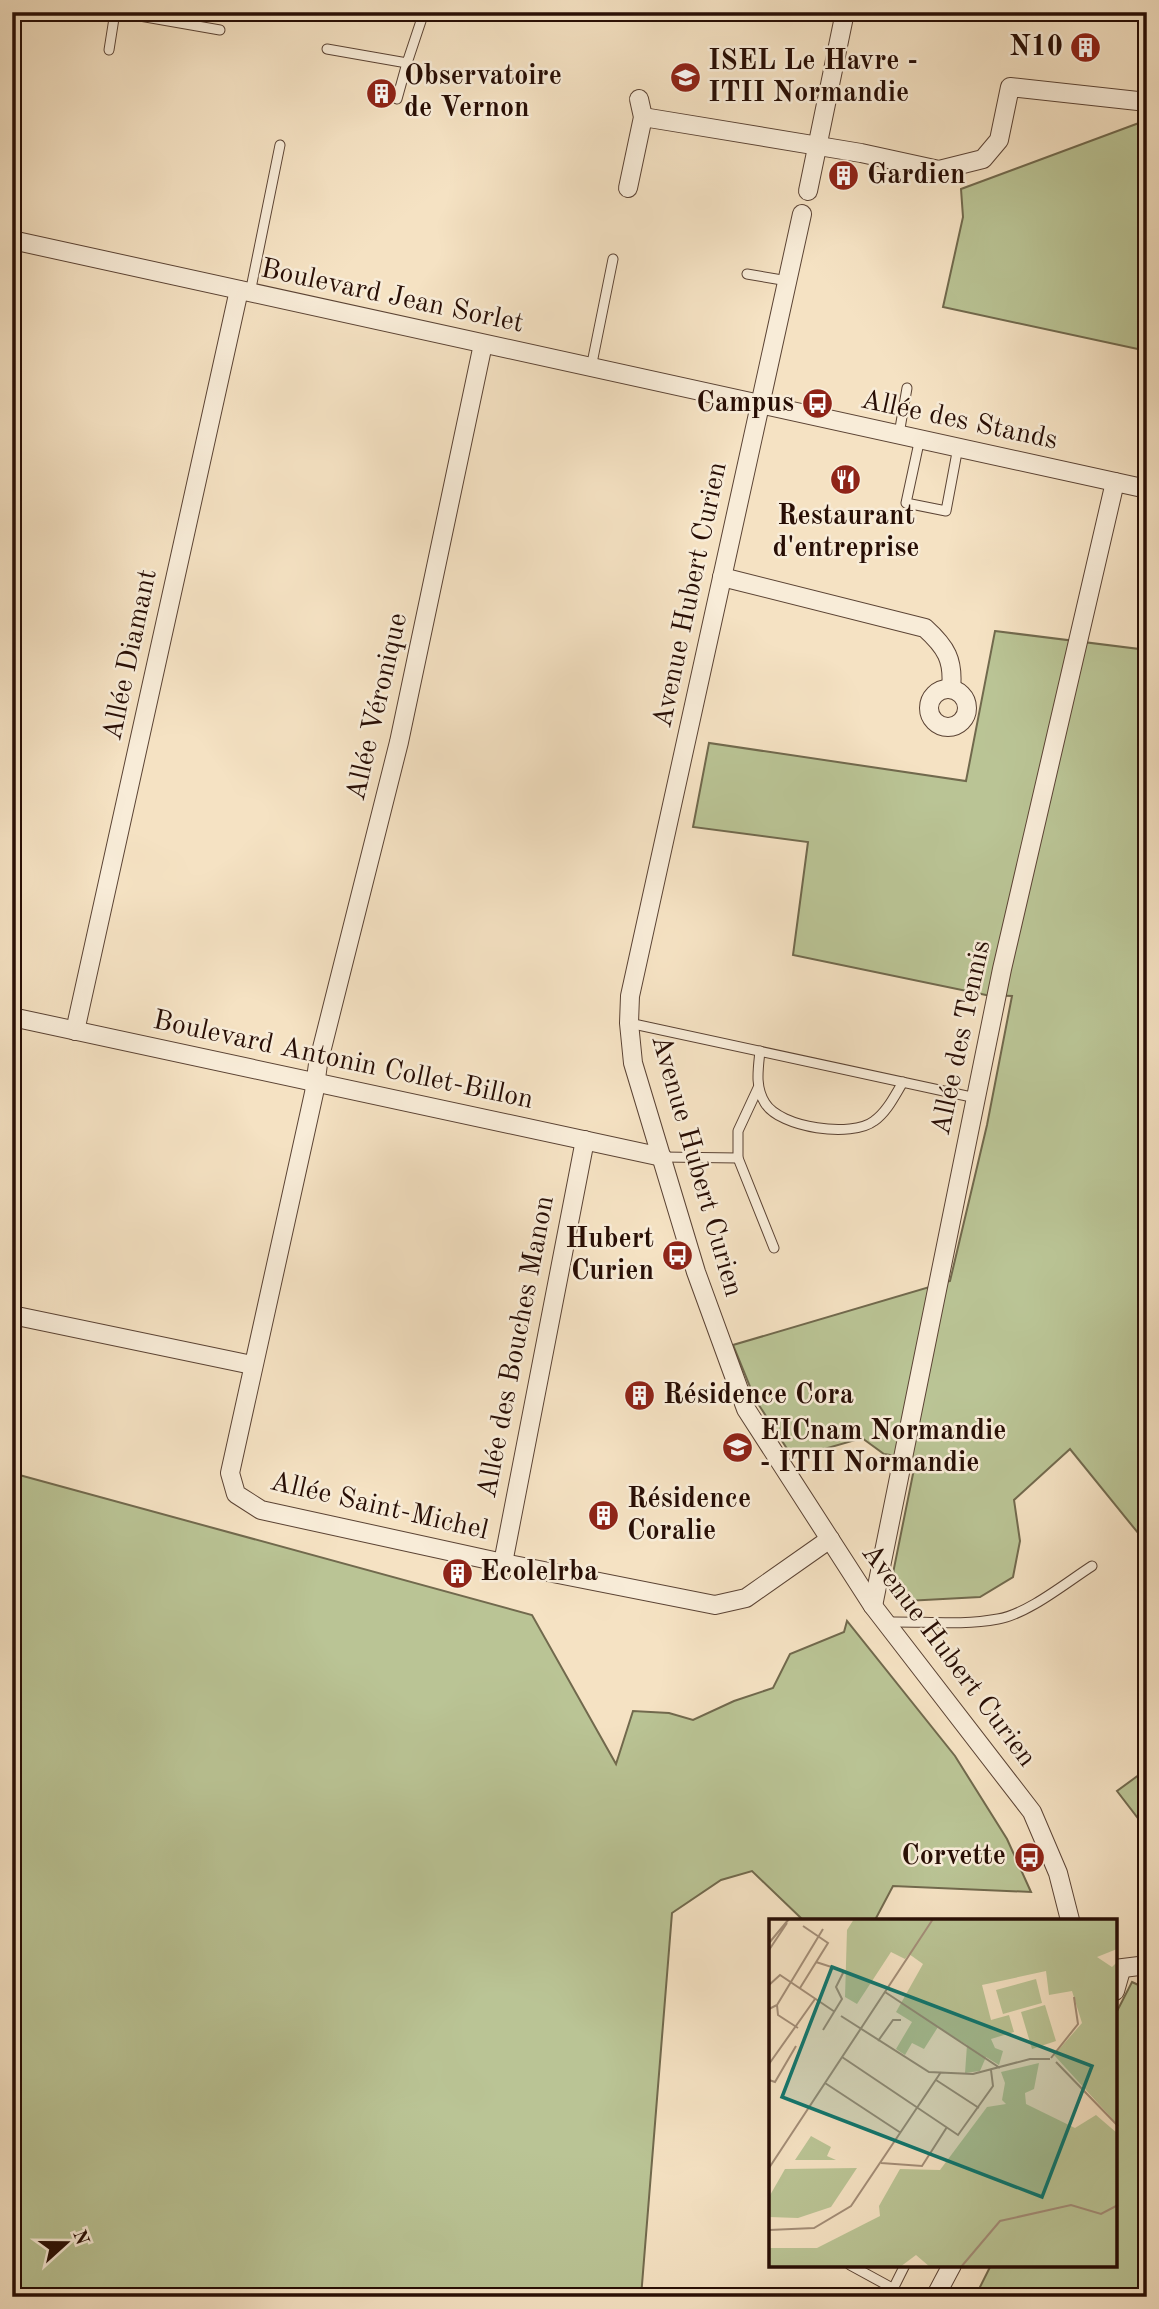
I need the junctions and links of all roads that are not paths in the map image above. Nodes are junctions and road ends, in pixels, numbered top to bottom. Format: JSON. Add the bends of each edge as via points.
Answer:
{"nodes":[{"id":1,"x":116,"y":12,"type":"edge"},
{"id":2,"x":424,"y":12,"type":"edge"},
{"id":3,"x":845,"y":12,"type":"edge"},
{"id":4,"x":220,"y":30,"type":"dead end"},
{"id":5,"x":327,"y":49,"type":"dead end"},
{"id":6,"x":109,"y":50,"type":"dead end"},
{"id":7,"x":407,"y":63,"type":"junction"},
{"id":8,"x":397,"y":99,"type":"dead end"},
{"id":9,"x":639,"y":99,"type":"dead end"},
{"id":10,"x":1147,"y":102,"type":"edge"},
{"id":11,"x":643,"y":117,"type":"junction"},
{"id":12,"x":280,"y":145,"type":"dead end"},
{"id":13,"x":816,"y":145,"type":"junction"},
{"id":14,"x":628,"y":188,"type":"dead end"},
{"id":15,"x":808,"y":191,"type":"dead end"},
{"id":16,"x":802,"y":214,"type":"dead end"},
{"id":17,"x":12,"y":240,"type":"edge"},
{"id":18,"x":613,"y":259,"type":"dead end"},
{"id":19,"x":747,"y":274,"type":"dead end"},
{"id":20,"x":788,"y":281,"type":"junction"},
{"id":21,"x":244,"y":291,"type":"junction"},
{"id":22,"x":483,"y":344,"type":"junction"},
{"id":23,"x":591,"y":368,"type":"junction"},
{"id":24,"x":907,"y":388,"type":"dead end"},
{"id":25,"x":760,"y":405,"type":"junction"},
{"id":26,"x":899,"y":434,"type":"junction"},
{"id":27,"x":920,"y":438,"type":"junction"},
{"id":28,"x":958,"y":447,"type":"junction"},
{"id":29,"x":1115,"y":482,"type":"junction"},
{"id":30,"x":1147,"y":489,"type":"edge"},
{"id":31,"x":722,"y":577,"type":"junction"},
{"id":32,"x":951,"y":689,"type":"dead end"},
{"id":33,"x":12,"y":1017,"type":"edge"},
{"id":34,"x":629,"y":1023,"type":"junction"},
{"id":35,"x":75,"y":1031,"type":"junction"},
{"id":36,"x":760,"y":1051,"type":"junction"},
{"id":37,"x":316,"y":1080,"type":"junction"},
{"id":38,"x":902,"y":1082,"type":"junction"},
{"id":39,"x":758,"y":1088,"type":"junction"},
{"id":40,"x":976,"y":1098,"type":"junction"},
{"id":41,"x":585,"y":1140,"type":"junction"},
{"id":42,"x":662,"y":1157,"type":"junction"},
{"id":43,"x":738,"y":1158,"type":"junction"},
{"id":44,"x":774,"y":1248,"type":"dead end"},
{"id":45,"x":12,"y":1315,"type":"edge"},
{"id":46,"x":253,"y":1366,"type":"junction"},
{"id":47,"x":830,"y":1539,"type":"junction"},
{"id":48,"x":503,"y":1563,"type":"junction"},
{"id":49,"x":1092,"y":1566,"type":"dead end"},
{"id":50,"x":873,"y":1606,"type":"junction"},
{"id":51,"x":885,"y":1622,"type":"junction"},
{"id":52,"x":1070,"y":1919,"type":"edge"},
{"id":53,"x":1147,"y":1965,"type":"edge"},
{"id":54,"x":1118,"y":1970,"type":"edge"},
{"id":55,"x":853,"y":2267,"type":"edge"},
{"id":56,"x":904,"y":2267,"type":"edge"},
{"id":57,"x":951,"y":2267,"type":"edge"},
{"id":58,"x":891,"y":2293,"type":"edge"},
{"id":59,"x":935,"y":2297,"type":"edge"}],
"edges":[{"from":1,"to":4,"type":"lane"},
{"from":1,"to":6,"type":"lane"},
{"from":2,"to":7,"type":"lane"},
{"from":3,"to":13,"type":"street"},
{"from":5,"to":7,"type":"lane"},
{"from":7,"to":8,"type":"lane"},
{"from":9,"to":11,"type":"street"},
{"from":10,"to":13,"type":"street","via":[[1010,87],[999,140],[983,159],[939,170]]},
{"from":11,"to":13,"type":"street"},
{"from":11,"to":14,"type":"street"},
{"from":12,"to":21,"type":"lane"},
{"from":13,"to":15,"type":"street"},
{"from":16,"to":20,"type":"street","name":"Avenue Hubert Curien"},
{"from":17,"to":21,"type":"street","name":"Boulevard Jean Sorlet"},
{"from":18,"to":23,"type":"lane"},
{"from":19,"to":20,"type":"lane"},
{"from":20,"to":25,"type":"street","name":"Avenue Hubert Curien"},
{"from":21,"to":22,"type":"street","name":"Boulevard Jean Sorlet"},
{"from":21,"to":35,"type":"street","name":"Allée Diamant"},
{"from":22,"to":23,"type":"street","name":"Boulevard Jean Sorlet"},
{"from":22,"to":37,"type":"street","name":"Allée Véronique","via":[[399,742]]},
{"from":23,"to":25,"type":"street","name":"Boulevard Jean Sorlet"},
{"from":24,"to":26,"type":"lane"},
{"from":25,"to":26,"type":"street","name":"Allée des Stands"},
{"from":25,"to":31,"type":"street","name":"Avenue Hubert Curien"},
{"from":26,"to":27,"type":"street","name":"Allée des Stands"},
{"from":27,"to":28,"type":"street","name":"Allée des Stands"},
{"from":27,"to":28,"type":"lane","via":[[906,503],[946,511]]},
{"from":28,"to":29,"type":"street","name":"Allée des Stands"},
{"from":29,"to":30,"type":"street","name":"Allée des Stands"},
{"from":29,"to":40,"type":"street","name":"Allée des Tennis"},
{"from":31,"to":32,"type":"street","via":[[925,628],[945,647],[953,667]]},
{"from":31,"to":34,"type":"street","name":"Avenue Hubert Curien","via":[[630,996]]},
{"from":33,"to":35,"type":"street","name":"Boulevard Antonin Collet-Billon"},
{"from":34,"to":36,"type":"lane"},
{"from":34,"to":42,"type":"street","name":"Avenue Hubert Curien","via":[[633,1063]]},
{"from":35,"to":37,"type":"street","name":"Boulevard Antonin Collet-Billon"},
{"from":36,"to":38,"type":"lane"},
{"from":36,"to":39,"type":"lane"},
{"from":37,"to":41,"type":"street","name":"Boulevard Antonin Collet-Billon"},
{"from":37,"to":46,"type":"street","name":"Allée Saint-Michel"},
{"from":38,"to":39,"type":"lane","via":[[875,1121],[837,1131],[801,1125],[767,1107]]},
{"from":38,"to":40,"type":"lane"},
{"from":39,"to":43,"type":"lane","via":[[738,1130]]},
{"from":40,"to":50,"type":"street","name":"Allée des Tennis"},
{"from":41,"to":42,"type":"street","name":"Boulevard Antonin Collet-Billon"},
{"from":41,"to":48,"type":"street","name":"Allée des Bouches Manon"},
{"from":42,"to":43,"type":"lane"},
{"from":42,"to":47,"type":"street","name":"Avenue Hubert Curien","via":[[696,1272],[746,1409]]},
{"from":43,"to":44,"type":"lane"},
{"from":45,"to":46,"type":"street"},
{"from":46,"to":48,"type":"street","name":"Allée Saint-Michel","via":[[230,1473],[236,1494],[261,1510]]},
{"from":47,"to":48,"type":"street","name":"Allée Saint-Michel","via":[[746,1598],[715,1605]]},
{"from":47,"to":50,"type":"street","name":"Avenue Hubert Curien"},
{"from":49,"to":51,"type":"lane","via":[[1001,1619]]},
{"from":50,"to":51,"type":"street","name":"Avenue Hubert Curien"},
{"from":51,"to":52,"type":"street","name":"Avenue Hubert Curien","via":[[1032,1812],[1054,1863]]},
{"from":53,"to":54,"type":"street"},
{"from":55,"to":58,"type":"lane"},
{"from":56,"to":58,"type":"lane"},
{"from":57,"to":59,"type":"street"}]}
